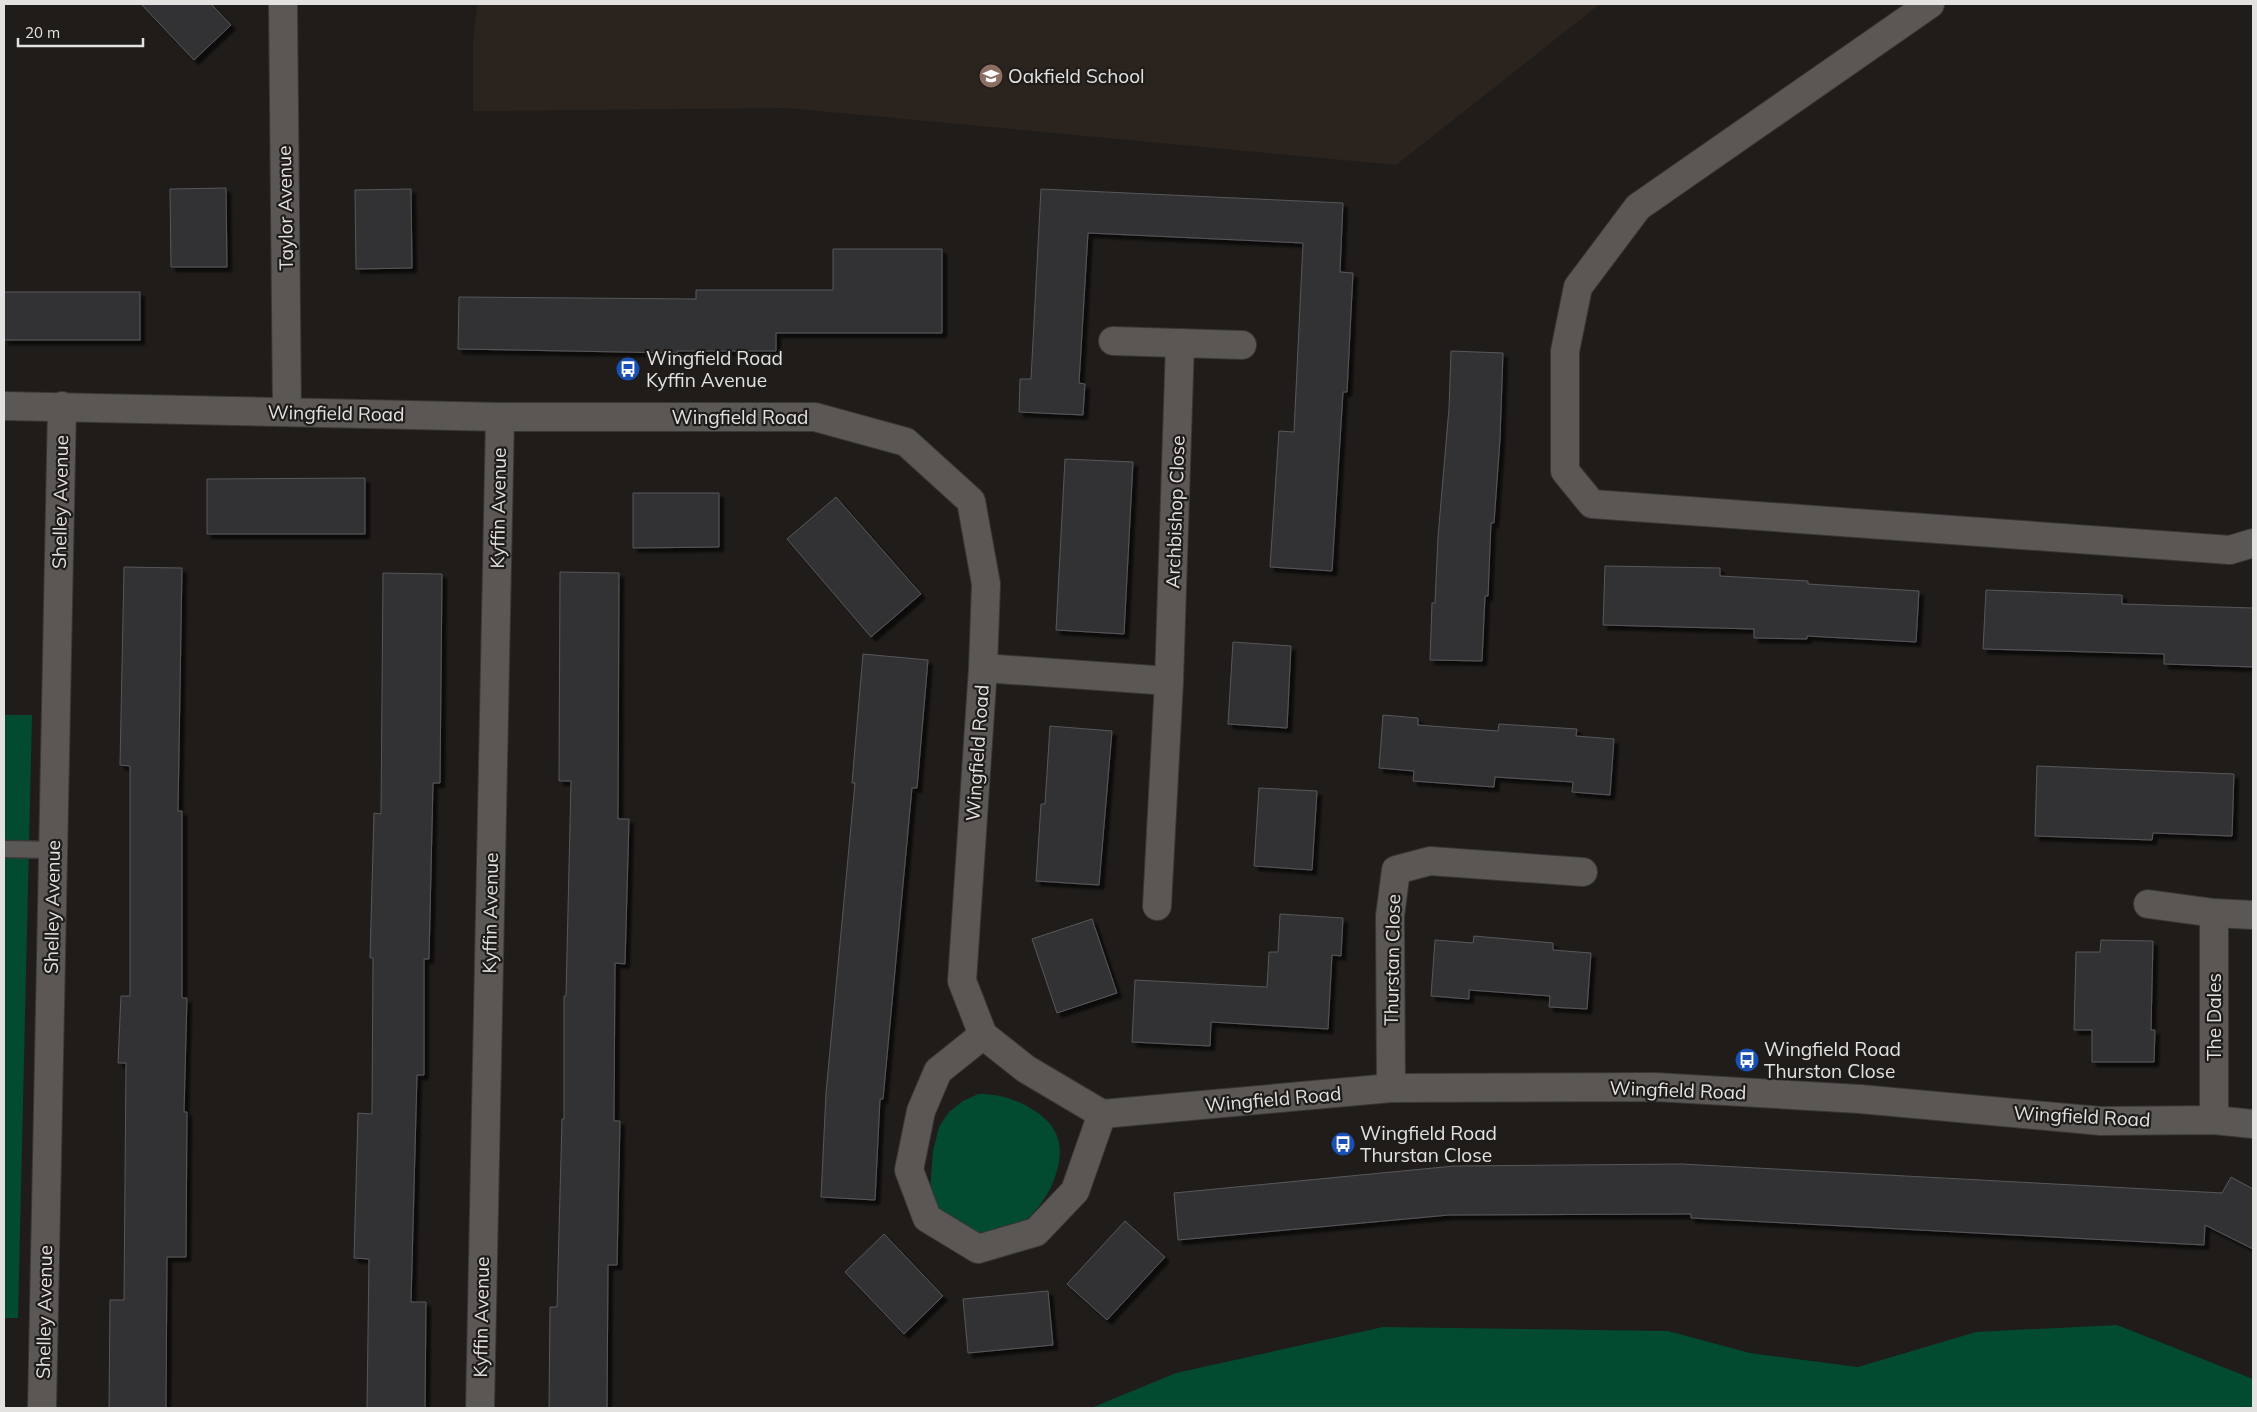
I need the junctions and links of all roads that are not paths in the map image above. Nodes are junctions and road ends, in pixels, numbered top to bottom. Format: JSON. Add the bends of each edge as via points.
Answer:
{"nodes":[{"id":1,"x":283,"y":4,"type":"edge"},
{"id":2,"x":1930,"y":4,"type":"edge"},
{"id":3,"x":1114,"y":341,"type":"dead end"},
{"id":4,"x":1180,"y":343,"type":"junction"},
{"id":5,"x":1242,"y":344,"type":"dead end"},
{"id":6,"x":4,"y":406,"type":"edge"},
{"id":7,"x":62,"y":406,"type":"junction"},
{"id":8,"x":288,"y":411,"type":"junction"},
{"id":9,"x":500,"y":417,"type":"junction"},
{"id":10,"x":2253,"y":543,"type":"edge"},
{"id":11,"x":983,"y":668,"type":"junction"},
{"id":12,"x":1169,"y":681,"type":"junction"},
{"id":13,"x":4,"y":849,"type":"edge"},
{"id":14,"x":53,"y":850,"type":"junction"},
{"id":15,"x":1583,"y":872,"type":"dead end"},
{"id":16,"x":2148,"y":904,"type":"dead end"},
{"id":17,"x":1157,"y":906,"type":"dead end"},
{"id":18,"x":2214,"y":914,"type":"junction"},
{"id":19,"x":2253,"y":915,"type":"edge"},
{"id":20,"x":983,"y":1035,"type":"junction"},
{"id":21,"x":1391,"y":1088,"type":"junction"},
{"id":22,"x":1102,"y":1114,"type":"junction"},
{"id":23,"x":2214,"y":1120,"type":"junction"},
{"id":24,"x":2253,"y":1124,"type":"edge"},
{"id":25,"x":42,"y":1408,"type":"edge"},
{"id":26,"x":480,"y":1408,"type":"edge"}],
"edges":[{"from":1,"to":8,"type":"street","name":"Taylor Avenue"},
{"from":2,"to":10,"type":"street","via":[[1638,208],[1578,287],[1565,351],[1565,471],[1592,504],[2230,550]]},
{"from":3,"to":4,"type":"street"},
{"from":4,"to":5,"type":"street"},
{"from":4,"to":12,"type":"street","name":"Archbishop Close"},
{"from":6,"to":7,"type":"street","name":"Wingfield Road"},
{"from":7,"to":8,"type":"street","name":"Wingfield Road"},
{"from":7,"to":14,"type":"street","name":"Shelley Avenue"},
{"from":8,"to":9,"type":"street","name":"Wingfield Road"},
{"from":9,"to":11,"type":"street","name":"Wingfield Road","via":[[815,417],[906,442],[971,501],[986,584]]},
{"from":9,"to":26,"type":"street","name":"Kyffin Avenue"},
{"from":11,"to":12,"type":"street"},
{"from":11,"to":20,"type":"street","name":"Wingfield Road","via":[[962,981]]},
{"from":12,"to":17,"type":"street","name":"Archbishop Close"},
{"from":13,"to":14,"type":"lane"},
{"from":14,"to":25,"type":"street","name":"Shelley Avenue"},
{"from":15,"to":21,"type":"street","name":"Thurstan Close","via":[[1430,861],[1396,870],[1390,916]]},
{"from":16,"to":18,"type":"street"},
{"from":18,"to":19,"type":"street"},
{"from":18,"to":23,"type":"street","name":"The Dales"},
{"from":20,"to":22,"type":"street","via":[[1026,1069]]},
{"from":20,"to":22,"type":"street","via":[[938,1071],[920,1111],[909,1170],[927,1218],[978,1249],[1036,1232],[1075,1191]]},
{"from":21,"to":22,"type":"street","name":"Wingfield Road"},
{"from":21,"to":23,"type":"street","name":"Wingfield Road","via":[[1655,1087],[1860,1099],[2101,1121]]},
{"from":23,"to":24,"type":"street","name":"Wingfield Road"}]}
